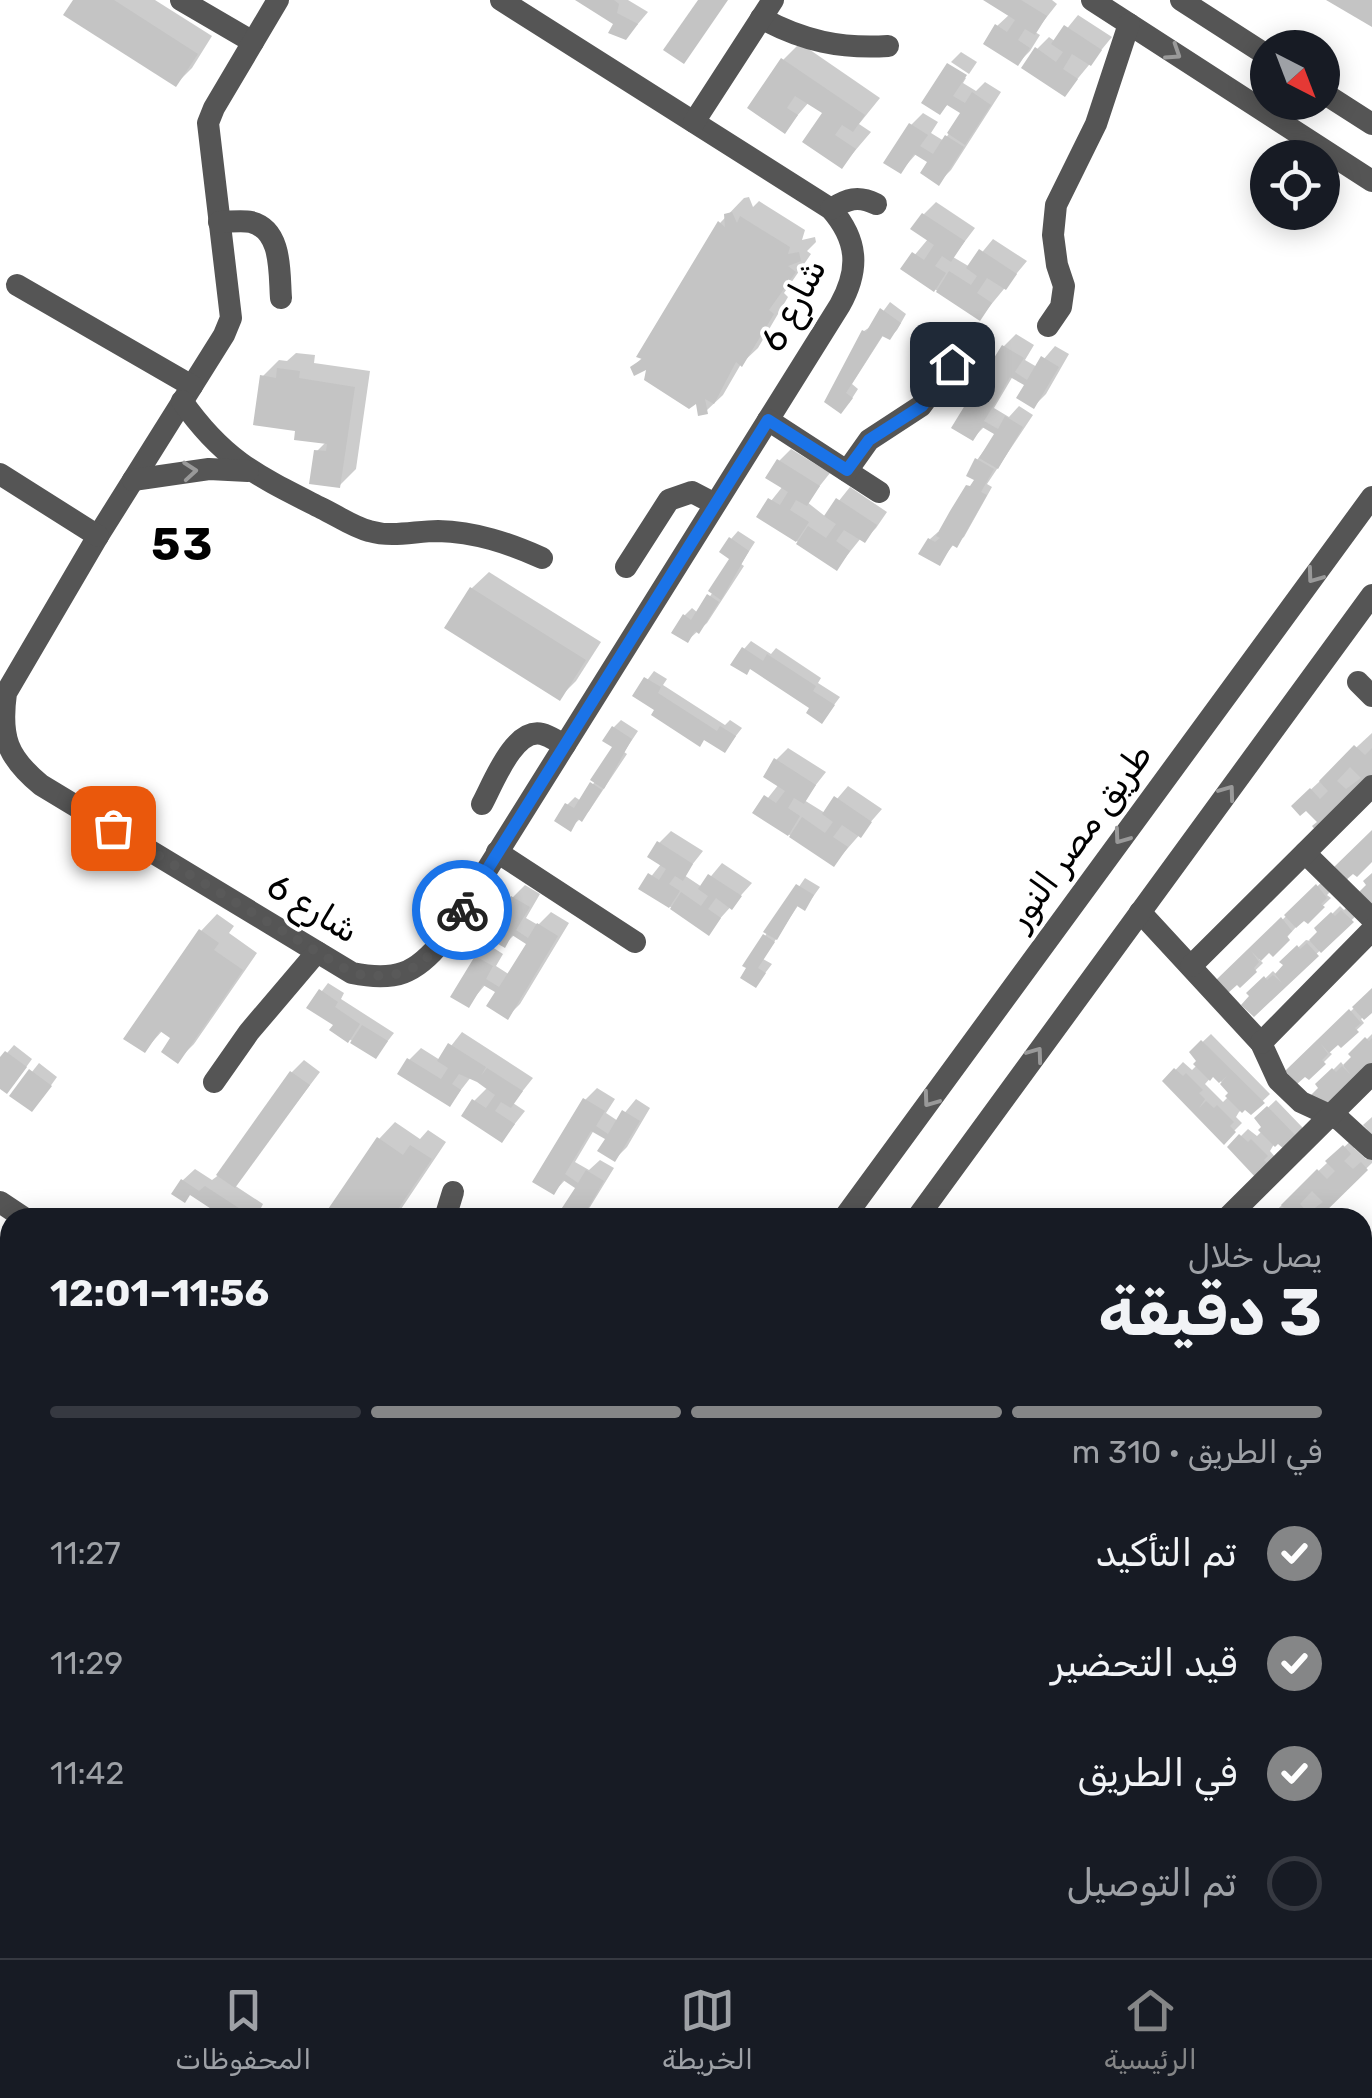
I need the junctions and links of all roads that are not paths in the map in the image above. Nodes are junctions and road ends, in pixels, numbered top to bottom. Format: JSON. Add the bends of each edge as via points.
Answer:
{"nodes":[{"id":1,"x":181,"y":0,"type":"edge"},
{"id":2,"x":278,"y":0,"type":"edge"},
{"id":3,"x":501,"y":0,"type":"edge"},
{"id":4,"x":1092,"y":0,"type":"edge"},
{"id":5,"x":1181,"y":0,"type":"edge"},
{"id":6,"x":767,"y":9,"type":"edge"},
{"id":7,"x":1129,"y":24,"type":"junction"},
{"id":8,"x":253,"y":42,"type":"junction"},
{"id":9,"x":1250,"y":44,"type":"edge"},
{"id":10,"x":888,"y":46,"type":"dead end"},
{"id":11,"x":1340,"y":104,"type":"edge"},
{"id":12,"x":694,"y":122,"type":"junction"},
{"id":13,"x":1372,"y":124,"type":"edge"},
{"id":14,"x":1372,"y":181,"type":"edge"},
{"id":15,"x":876,"y":204,"type":"dead end"},
{"id":16,"x":831,"y":208,"type":"junction"},
{"id":17,"x":220,"y":222,"type":"junction"},
{"id":18,"x":17,"y":285,"type":"dead end"},
{"id":19,"x":282,"y":298,"type":"dead end"},
{"id":20,"x":1048,"y":326,"type":"dead end"},
{"id":21,"x":952,"y":364,"type":"dead end"},
{"id":22,"x":187,"y":394,"type":"junction"},
{"id":23,"x":768,"y":420,"type":"junction"},
{"id":24,"x":847,"y":470,"type":"junction"},
{"id":25,"x":248,"y":471,"type":"junction"},
{"id":26,"x":0,"y":474,"type":"edge"},
{"id":27,"x":133,"y":480,"type":"junction"},
{"id":28,"x":879,"y":492,"type":"dead end"},
{"id":29,"x":1372,"y":498,"type":"edge"},
{"id":30,"x":715,"y":504,"type":"junction"},
{"id":31,"x":98,"y":536,"type":"junction"},
{"id":32,"x":542,"y":558,"type":"dead end"},
{"id":33,"x":626,"y":567,"type":"dead end"},
{"id":34,"x":1372,"y":596,"type":"edge"},
{"id":35,"x":565,"y":745,"type":"junction"},
{"id":36,"x":1372,"y":786,"type":"edge"},
{"id":37,"x":482,"y":804,"type":"dead end"},
{"id":38,"x":497,"y":852,"type":"junction"},
{"id":39,"x":1305,"y":853,"type":"junction"},
{"id":40,"x":1140,"y":912,"type":"junction"},
{"id":41,"x":1370,"y":932,"type":"edge"},
{"id":42,"x":635,"y":942,"type":"dead end"},
{"id":43,"x":317,"y":952,"type":"junction"},
{"id":44,"x":1191,"y":966,"type":"junction"},
{"id":45,"x":1260,"y":1043,"type":"junction"},
{"id":46,"x":1372,"y":1074,"type":"edge"},
{"id":47,"x":214,"y":1082,"type":"dead end"},
{"id":48,"x":1330,"y":1116,"type":"junction"},
{"id":49,"x":1372,"y":1149,"type":"edge"},
{"id":50,"x":453,"y":1192,"type":"dead end"},
{"id":51,"x":448,"y":1208,"type":"edge"},
{"id":52,"x":851,"y":1208,"type":"edge"},
{"id":53,"x":924,"y":1208,"type":"edge"},
{"id":54,"x":1237,"y":1208,"type":"edge"}],
"edges":[{"from":1,"to":8,"type":"street"},
{"from":2,"to":8,"type":"street","name":"شارع 6"},
{"from":3,"to":12,"type":"street"},
{"from":4,"to":7,"type":"street"},
{"from":5,"to":9,"type":"street"},
{"from":6,"to":10,"type":"street","via":[[784,31],[822,44]]},
{"from":6,"to":12,"type":"street"},
{"from":7,"to":14,"type":"street","one_way":true},
{"from":7,"to":20,"type":"street","via":[[1096,124],[1056,206],[1053,235],[1064,286],[1061,308]]},
{"from":8,"to":17,"type":"street","name":"شارع 6","via":[[208,123]]},
{"from":11,"to":13,"type":"street"},
{"from":12,"to":16,"type":"street"},
{"from":15,"to":16,"type":"street","via":[[847,199]]},
{"from":16,"to":23,"type":"street","name":"شارع 6","via":[[853,244],[850,286]]},
{"from":17,"to":19,"type":"street","via":[[253,222],[268,231]]},
{"from":17,"to":22,"type":"street","name":"شارع 6","via":[[231,318]]},
{"from":18,"to":22,"type":"street"},
{"from":21,"to":24,"type":"street","via":[[922,406],[869,440]]},
{"from":22,"to":25,"type":"street","via":[[222,452]]},
{"from":22,"to":27,"type":"street","name":"شارع 6"},
{"from":23,"to":24,"type":"street"},
{"from":23,"to":30,"type":"street","name":"شارع 6"},
{"from":24,"to":28,"type":"street"},
{"from":27,"to":25,"type":"street","one_way":true},
{"from":25,"to":32,"type":"street","via":[[368,531],[473,534]]},
{"from":26,"to":31,"type":"street"},
{"from":27,"to":31,"type":"street","name":"شارع 6"},
{"from":29,"to":52,"type":"street","name":"طريق مصر النور","one_way":true},
{"from":30,"to":33,"type":"street","via":[[692,492],[669,500]]},
{"from":30,"to":35,"type":"street","name":"شارع 6"},
{"from":31,"to":43,"type":"street","name":"شارع 6","via":[[6,693],[7,745],[41,785]]},
{"from":40,"to":34,"type":"street","one_way":true},
{"from":35,"to":37,"type":"street","via":[[540,733],[526,735]]},
{"from":35,"to":38,"type":"street","name":"شارع 6"},
{"from":36,"to":39,"type":"street"},
{"from":38,"to":42,"type":"street"},
{"from":38,"to":43,"type":"street","name":"شارع 6","via":[[443,940],[404,974],[352,973]]},
{"from":39,"to":41,"type":"street"},
{"from":39,"to":44,"type":"street"},
{"from":40,"to":44,"type":"street"},
{"from":53,"to":40,"type":"street","one_way":true},
{"from":41,"to":45,"type":"street"},
{"from":43,"to":47,"type":"street"},
{"from":44,"to":45,"type":"street"},
{"from":45,"to":48,"type":"street","via":[[1278,1080]]},
{"from":46,"to":48,"type":"street"},
{"from":48,"to":49,"type":"street"},
{"from":48,"to":54,"type":"street"},
{"from":50,"to":51,"type":"street"}]}
